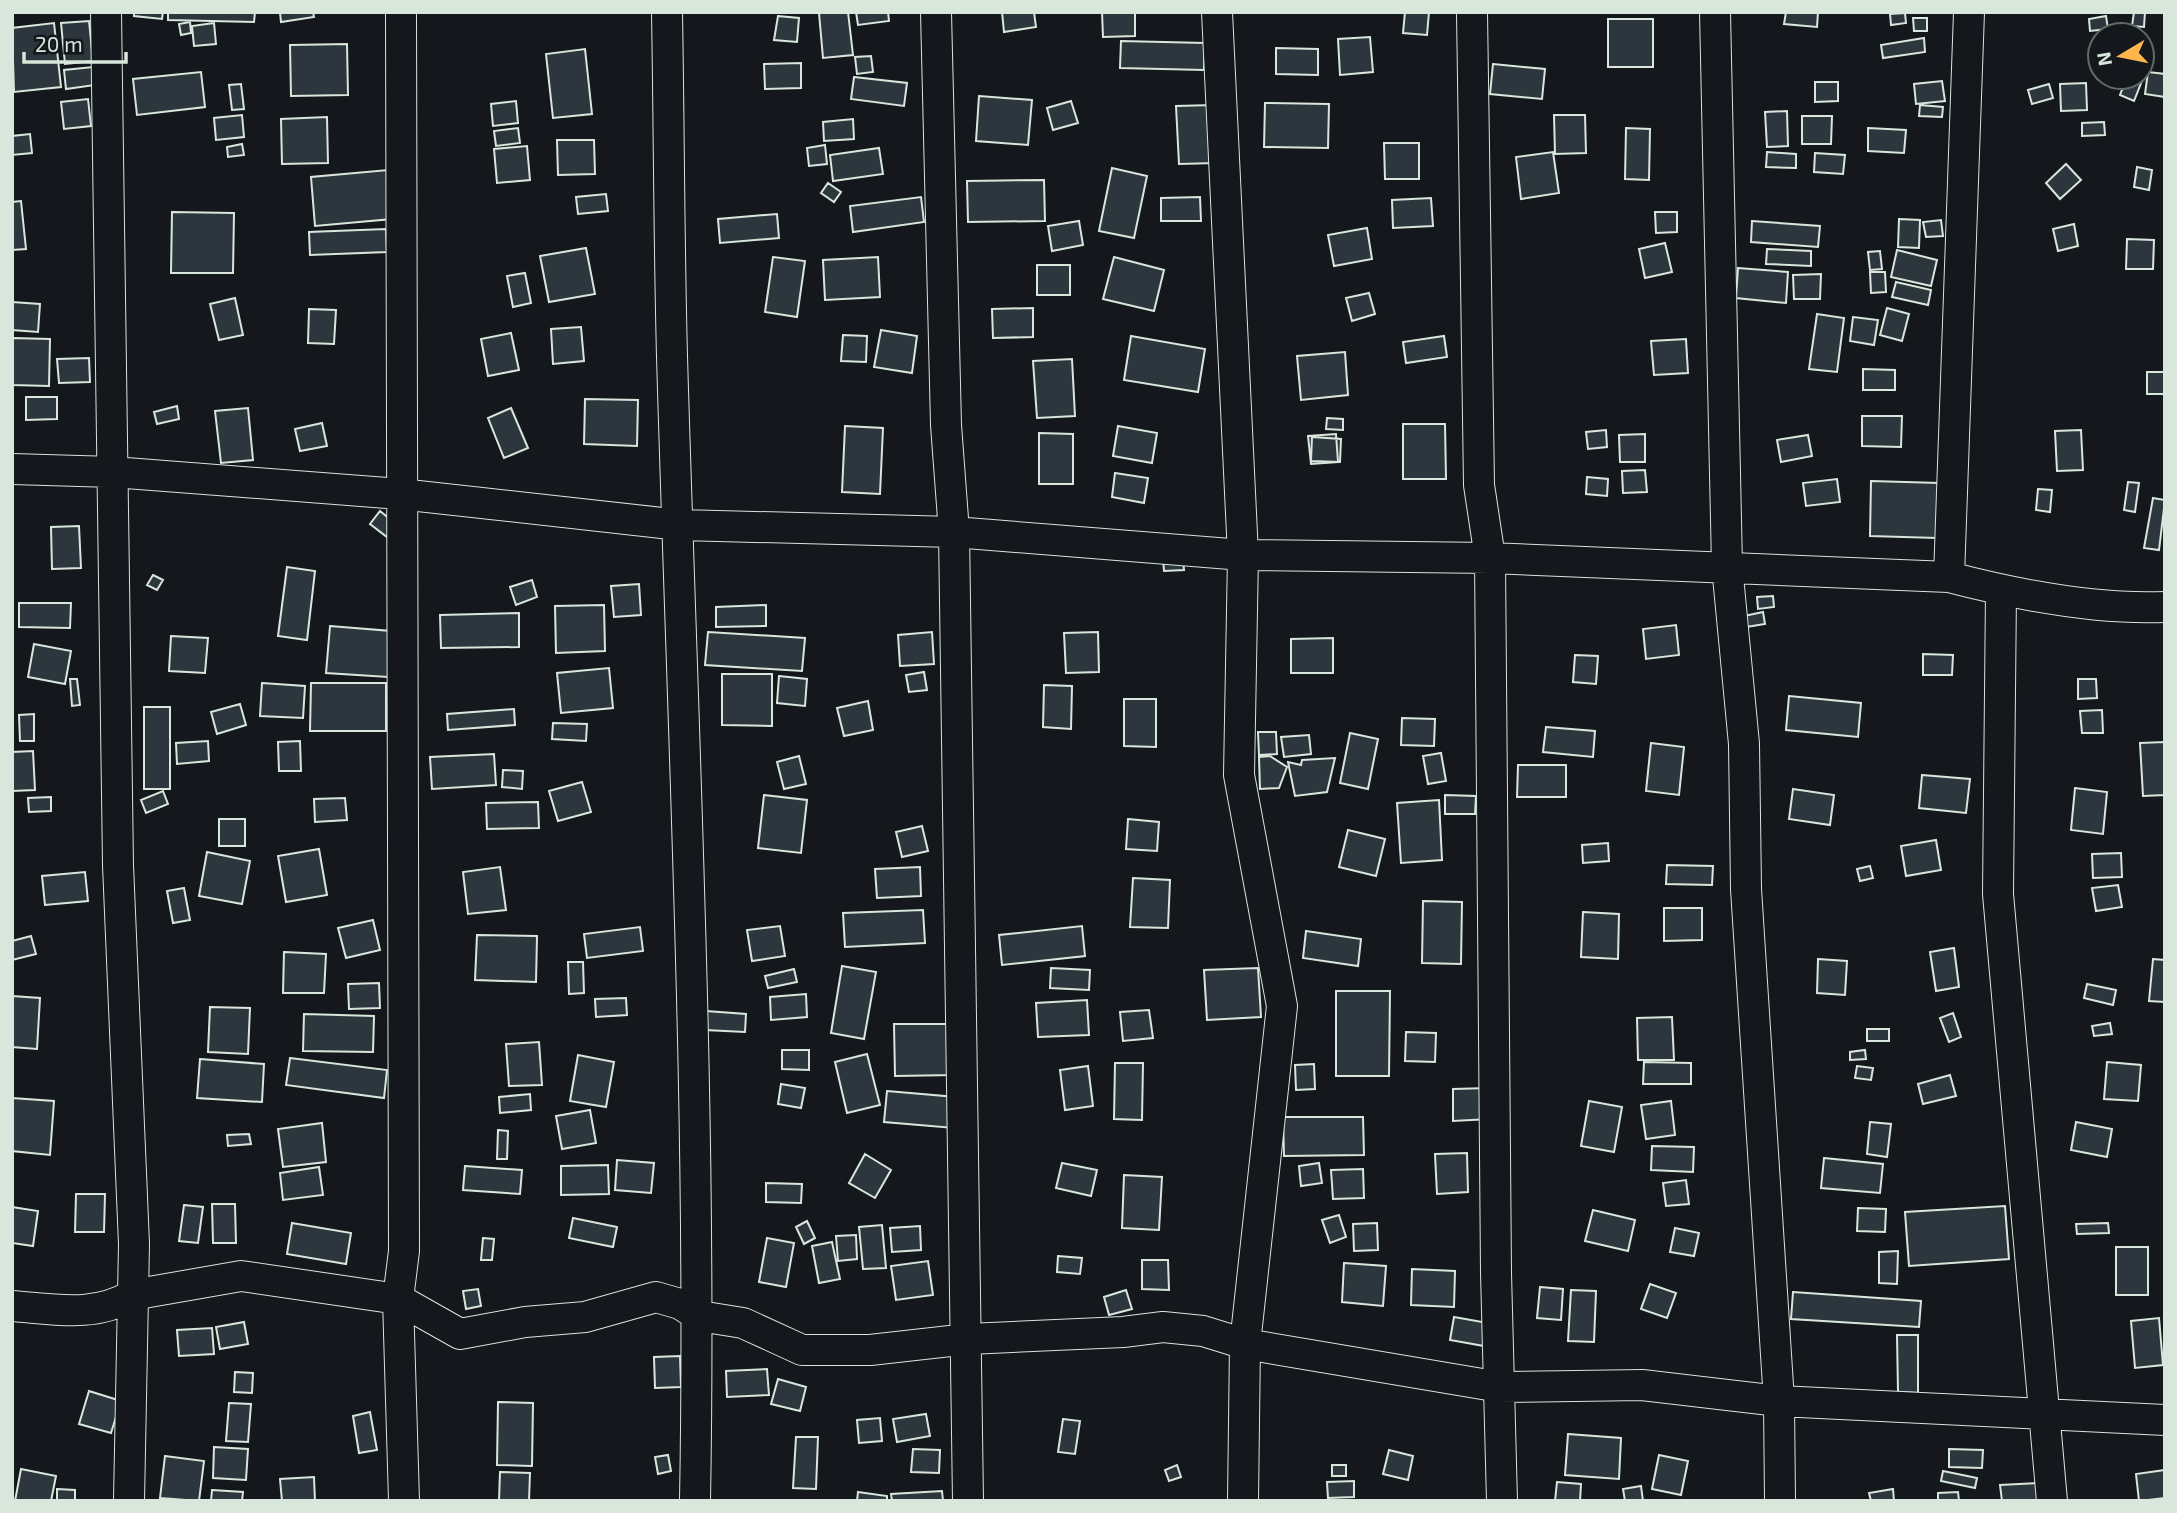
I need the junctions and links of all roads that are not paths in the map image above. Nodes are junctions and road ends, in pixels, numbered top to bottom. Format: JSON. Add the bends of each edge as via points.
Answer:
{"nodes":[{"id":1,"x":106,"y":12,"type":"edge"},
{"id":2,"x":401,"y":12,"type":"edge"},
{"id":3,"x":667,"y":12,"type":"edge"},
{"id":4,"x":936,"y":12,"type":"edge"},
{"id":5,"x":1217,"y":12,"type":"edge"},
{"id":6,"x":1472,"y":12,"type":"edge"},
{"id":7,"x":1715,"y":12,"type":"edge"},
{"id":8,"x":1969,"y":12,"type":"edge"},
{"id":9,"x":12,"y":469,"type":"edge"},
{"id":10,"x":113,"y":472,"type":"junction"},
{"id":11,"x":400,"y":494,"type":"junction"},
{"id":12,"x":680,"y":525,"type":"junction"},
{"id":13,"x":954,"y":532,"type":"junction"},
{"id":14,"x":1244,"y":555,"type":"junction"},
{"id":15,"x":1490,"y":558,"type":"junction"},
{"id":16,"x":1727,"y":566,"type":"junction"},
{"id":17,"x":1950,"y":577,"type":"junction"},
{"id":18,"x":2001,"y":590,"type":"junction"},
{"id":19,"x":2165,"y":607,"type":"edge"},
{"id":20,"x":132,"y":1295,"type":"junction"},
{"id":21,"x":398,"y":1298,"type":"junction"},
{"id":22,"x":12,"y":1306,"type":"edge"},
{"id":23,"x":699,"y":1316,"type":"junction"},
{"id":24,"x":968,"y":1339,"type":"junction"},
{"id":25,"x":1245,"y":1344,"type":"junction"},
{"id":26,"x":1500,"y":1387,"type":"junction"},
{"id":27,"x":1779,"y":1401,"type":"junction"},
{"id":28,"x":2047,"y":1415,"type":"junction"},
{"id":29,"x":2165,"y":1420,"type":"edge"},
{"id":30,"x":129,"y":1501,"type":"edge"},
{"id":31,"x":404,"y":1501,"type":"edge"},
{"id":32,"x":695,"y":1501,"type":"edge"},
{"id":33,"x":968,"y":1501,"type":"edge"},
{"id":34,"x":1243,"y":1501,"type":"edge"},
{"id":35,"x":1502,"y":1501,"type":"edge"},
{"id":36,"x":1780,"y":1501,"type":"edge"},
{"id":37,"x":2052,"y":1501,"type":"edge"}],
"edges":[{"from":1,"to":10,"type":"street"},
{"from":2,"to":11,"type":"street"},
{"from":3,"to":12,"type":"street","via":[[672,357]]},
{"from":4,"to":13,"type":"street","via":[[946,425]]},
{"from":5,"to":14,"type":"street"},
{"from":6,"to":15,"type":"street","via":[[1479,485]]},
{"from":7,"to":16,"type":"street"},
{"from":8,"to":17,"type":"street"},
{"from":9,"to":10,"type":"street"},
{"from":10,"to":11,"type":"street"},
{"from":10,"to":20,"type":"street","via":[[118,865],[134,1244]]},
{"from":11,"to":12,"type":"street"},
{"from":11,"to":21,"type":"street","via":[[404,1251]]},
{"from":12,"to":13,"type":"street"},
{"from":12,"to":23,"type":"street"},
{"from":13,"to":14,"type":"street"},
{"from":13,"to":24,"type":"street"},
{"from":14,"to":15,"type":"street"},
{"from":14,"to":25,"type":"street","via":[[1240,775],[1283,1006]]},
{"from":15,"to":16,"type":"street"},
{"from":15,"to":26,"type":"street"},
{"from":16,"to":17,"type":"street"},
{"from":16,"to":27,"type":"street","via":[[1744,744],[1746,889]]},
{"from":17,"to":18,"type":"street"},
{"from":18,"to":19,"type":"street","via":[[2137,608]]},
{"from":18,"to":28,"type":"street","via":[[1998,894]]},
{"from":20,"to":21,"type":"street","via":[[241,1276]]},
{"from":20,"to":22,"type":"street","via":[[117,1304],[84,1311]]},
{"from":20,"to":30,"type":"street"},
{"from":21,"to":23,"type":"street","via":[[460,1334],[586,1317],[656,1297]]},
{"from":21,"to":31,"type":"street"},
{"from":23,"to":24,"type":"street","via":[[743,1323],[802,1350],[870,1350]]},
{"from":23,"to":32,"type":"street"},
{"from":24,"to":25,"type":"street","via":[[1163,1327],[1203,1331]]},
{"from":24,"to":33,"type":"street"},
{"from":25,"to":26,"type":"street"},
{"from":25,"to":34,"type":"street"},
{"from":26,"to":27,"type":"street","via":[[1642,1385]]},
{"from":26,"to":35,"type":"street"},
{"from":27,"to":28,"type":"street"},
{"from":27,"to":36,"type":"street"},
{"from":28,"to":29,"type":"street"},
{"from":28,"to":37,"type":"street"}]}
